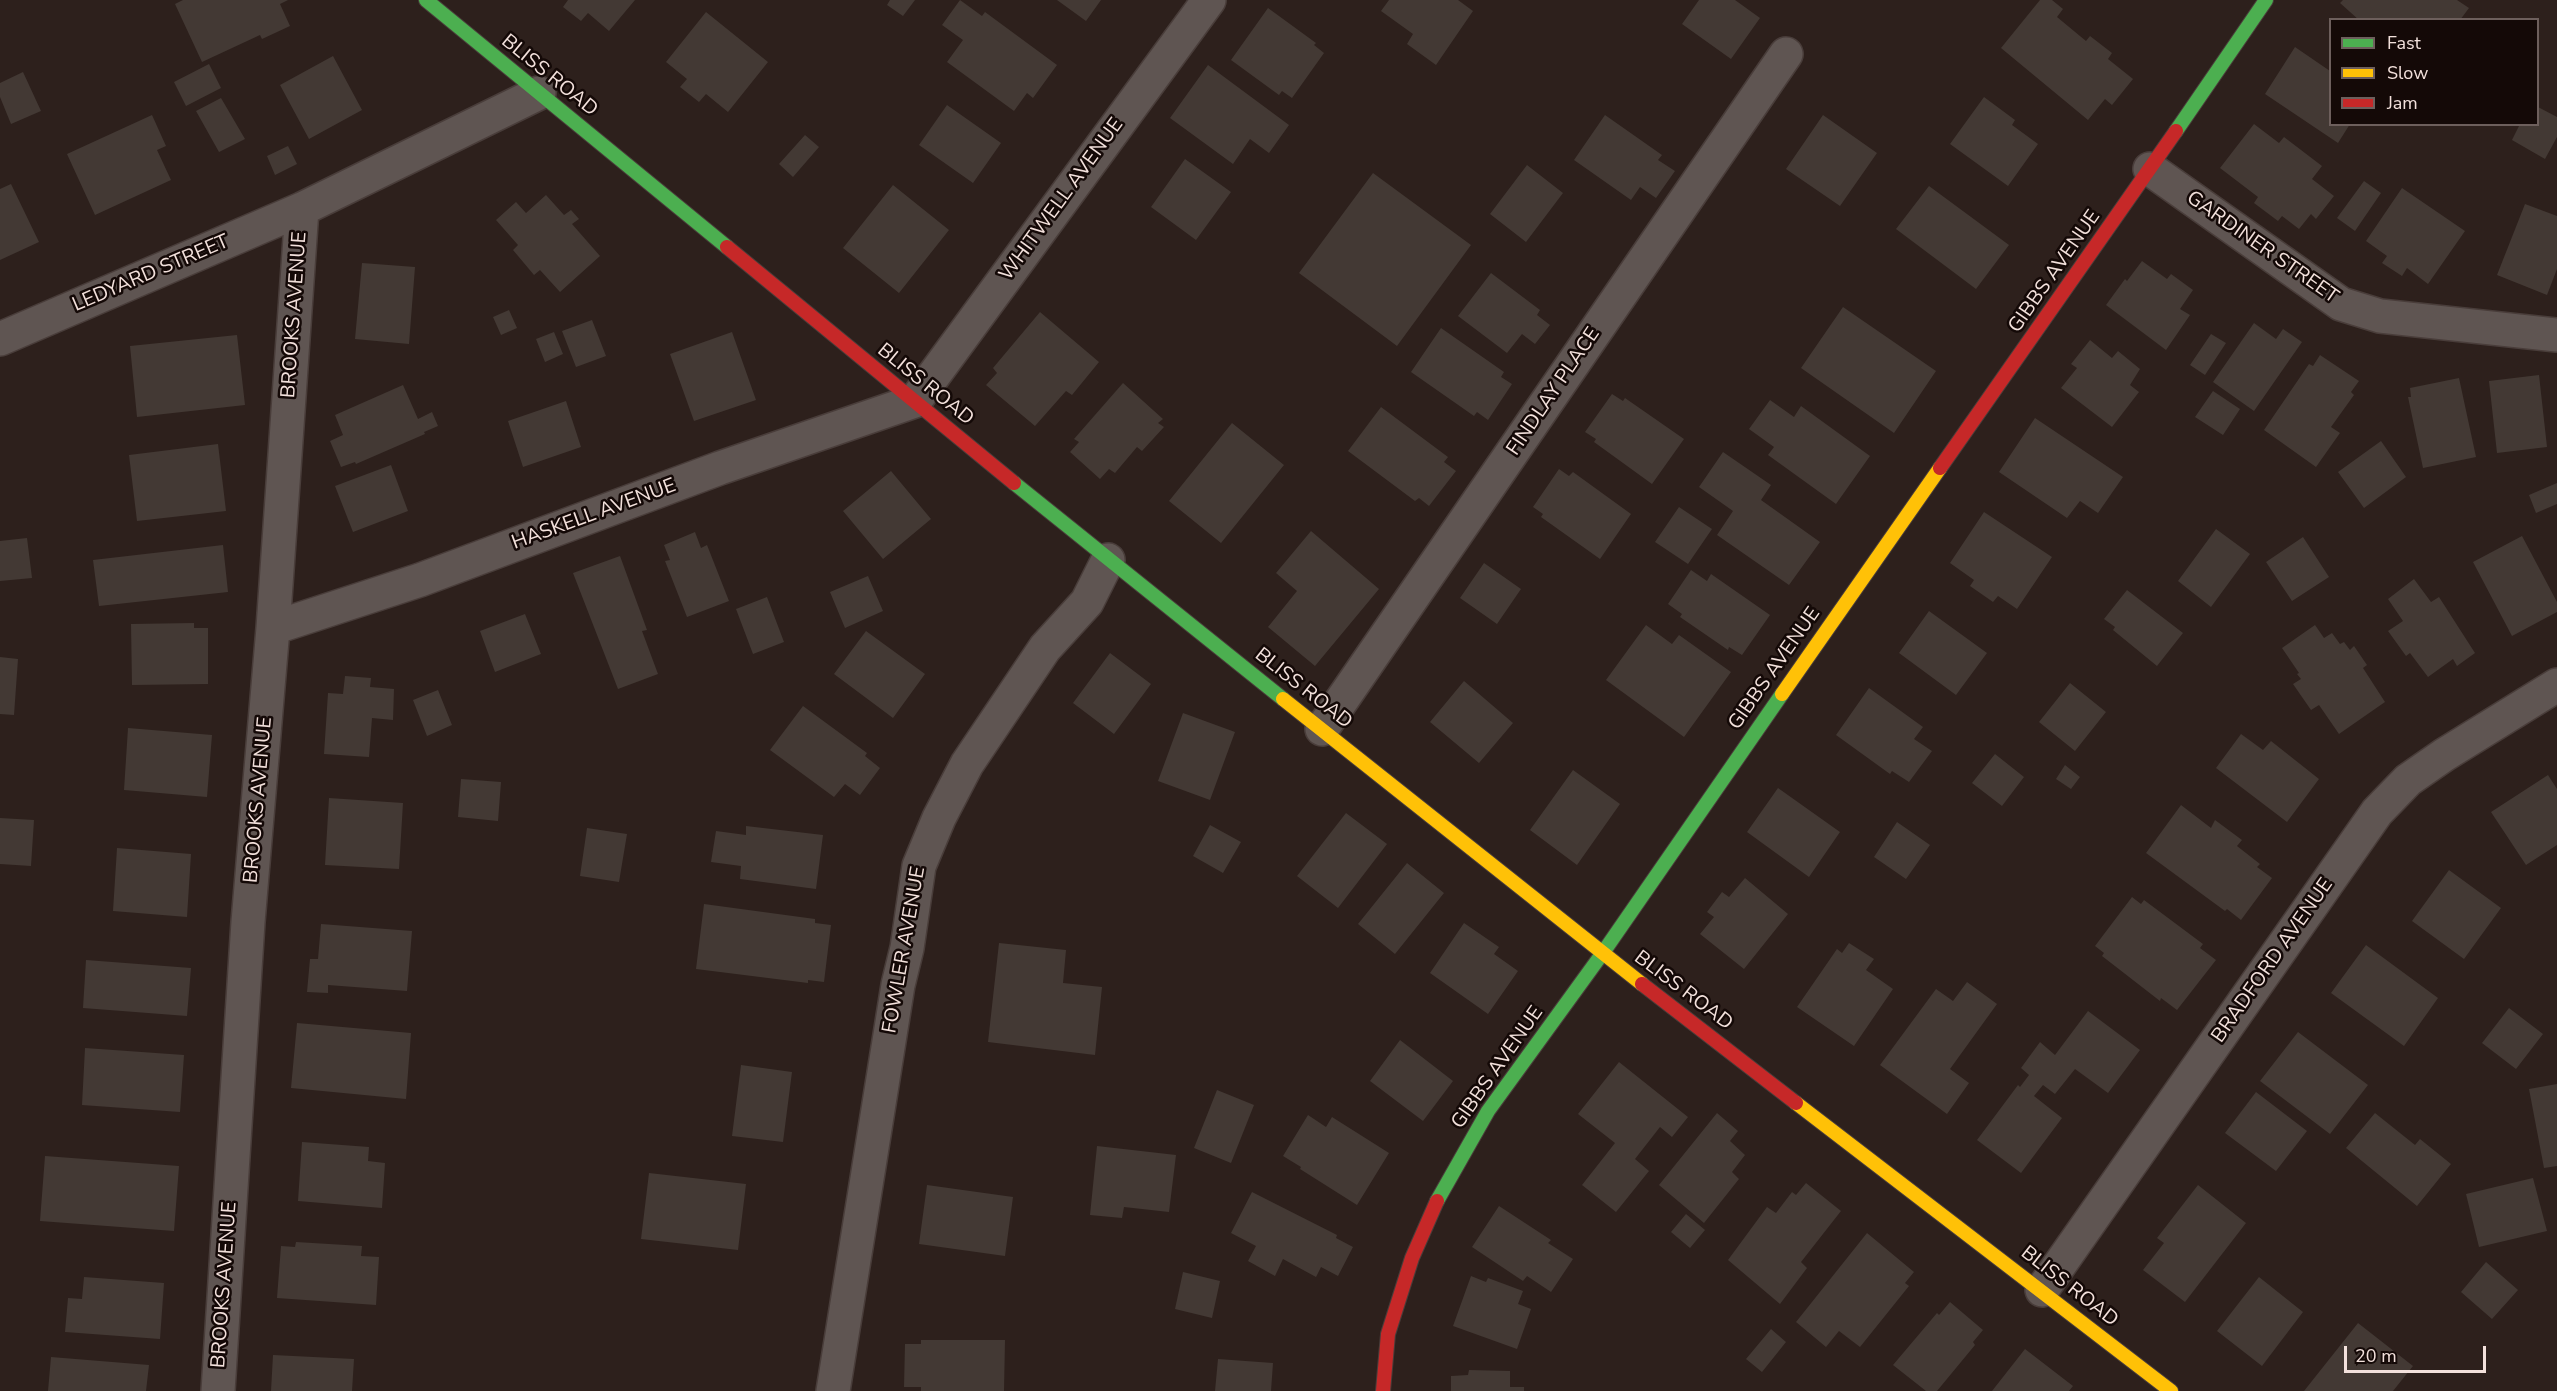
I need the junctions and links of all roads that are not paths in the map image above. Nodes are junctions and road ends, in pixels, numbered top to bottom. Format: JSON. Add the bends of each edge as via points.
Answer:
{"nodes":[{"id":1,"x":426,"y":0,"type":"edge"},
{"id":2,"x":1209,"y":0,"type":"edge"},
{"id":3,"x":2266,"y":0,"type":"edge"},
{"id":4,"x":1786,"y":54,"type":"dead end"},
{"id":5,"x":539,"y":93,"type":"junction"},
{"id":6,"x":2150,"y":170,"type":"junction"},
{"id":7,"x":302,"y":209,"type":"junction"},
{"id":8,"x":2557,"y":335,"type":"edge"},
{"id":9,"x":0,"y":339,"type":"edge"},
{"id":10,"x":915,"y":401,"type":"junction"},
{"id":11,"x":1108,"y":560,"type":"junction"},
{"id":12,"x":273,"y":628,"type":"junction"},
{"id":13,"x":2557,"y":685,"type":"edge"},
{"id":14,"x":1322,"y":729,"type":"junction"},
{"id":15,"x":1602,"y":954,"type":"junction"},
{"id":16,"x":2042,"y":1290,"type":"junction"},
{"id":17,"x":218,"y":1391,"type":"edge"},
{"id":18,"x":833,"y":1391,"type":"edge"},
{"id":19,"x":1383,"y":1391,"type":"edge"},
{"id":20,"x":2171,"y":1391,"type":"edge"}],
"edges":[{"from":1,"to":5,"type":"street","name":"BLISS ROAD"},
{"from":2,"to":10,"type":"street","name":"WHITWELL AVENUE"},
{"from":3,"to":6,"type":"street","name":"GIBBS AVENUE"},
{"from":4,"to":14,"type":"street","name":"FINDLAY PLACE"},
{"from":5,"to":7,"type":"street","name":"LEDYARD STREET"},
{"from":5,"to":10,"type":"street","name":"BLISS ROAD"},
{"from":6,"to":8,"type":"street","name":"GARDINER STREET","via":[[2341,304],[2380,316]]},
{"from":6,"to":15,"type":"street","name":"GIBBS AVENUE"},
{"from":7,"to":9,"type":"street","name":"LEDYARD STREET"},
{"from":7,"to":12,"type":"street","name":"BROOKS AVENUE"},
{"from":10,"to":11,"type":"street","name":"BLISS ROAD"},
{"from":10,"to":12,"type":"street","name":"HASKELL AVENUE","via":[[720,468],[420,580]]},
{"from":11,"to":14,"type":"street","name":"BLISS ROAD"},
{"from":11,"to":18,"type":"street","name":"FOWLER AVENUE","via":[[1087,602],[1045,648],[967,764],[919,866]]},
{"from":12,"to":17,"type":"street","name":"BROOKS AVENUE","via":[[248,922]]},
{"from":13,"to":16,"type":"street","name":"BRADFORD AVENUE","via":[[2444,754],[2408,780],[2377,812]]},
{"from":14,"to":15,"type":"street","name":"BLISS ROAD"},
{"from":15,"to":16,"type":"street","name":"BLISS ROAD"},
{"from":15,"to":19,"type":"street","name":"GIBBS AVENUE","via":[[1488,1111],[1443,1186],[1412,1258],[1388,1334]]},
{"from":16,"to":20,"type":"street","name":"BLISS ROAD"}]}
